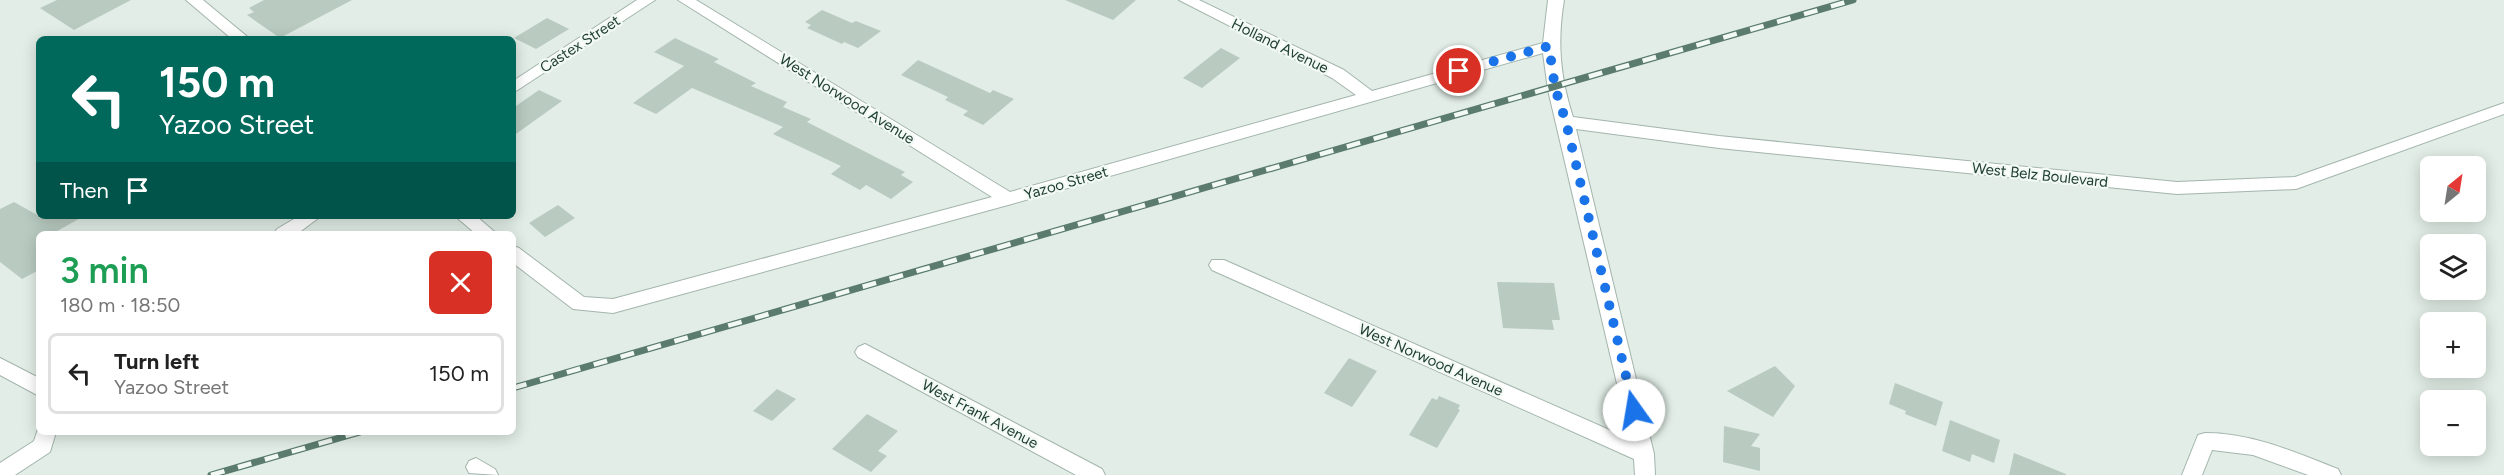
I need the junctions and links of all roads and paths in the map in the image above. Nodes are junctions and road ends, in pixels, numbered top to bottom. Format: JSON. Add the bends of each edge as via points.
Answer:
{"nodes":[{"id":1,"x":194,"y":0,"type":"edge"},
{"id":2,"x":647,"y":0,"type":"edge"},
{"id":3,"x":686,"y":0,"type":"edge"},
{"id":4,"x":1187,"y":0,"type":"edge"},
{"id":5,"x":1556,"y":0,"type":"edge"},
{"id":6,"x":238,"y":36,"type":"edge"},
{"id":7,"x":1549,"y":46,"type":"junction"},
{"id":8,"x":516,"y":86,"type":"edge"},
{"id":9,"x":1370,"y":97,"type":"junction"},
{"id":10,"x":2504,"y":108,"type":"edge"},
{"id":11,"x":1566,"y":122,"type":"junction"},
{"id":12,"x":1008,"y":199,"type":"junction"},
{"id":13,"x":307,"y":219,"type":"edge"},
{"id":14,"x":468,"y":219,"type":"edge"},
{"id":15,"x":288,"y":231,"type":"edge"},
{"id":16,"x":484,"y":231,"type":"edge"},
{"id":17,"x":516,"y":255,"type":"edge"},
{"id":18,"x":1218,"y":265,"type":"dead end"},
{"id":19,"x":866,"y":352,"type":"dead end"},
{"id":20,"x":0,"y":366,"type":"edge"},
{"id":21,"x":36,"y":386,"type":"edge"},
{"id":22,"x":45,"y":439,"type":"edge"},
{"id":23,"x":1644,"y":454,"type":"junction"},
{"id":24,"x":0,"y":474,"type":"edge"},
{"id":25,"x":1095,"y":475,"type":"edge"},
{"id":26,"x":1645,"y":475,"type":"edge"},
{"id":27,"x":2192,"y":475,"type":"edge"},
{"id":28,"x":2331,"y":475,"type":"edge"}],
"edges":[{"from":1,"to":6,"type":"street"},
{"from":2,"to":8,"type":"street","name":"Castex Street"},
{"from":3,"to":12,"type":"street","name":"West Norwood Avenue"},
{"from":4,"to":9,"type":"street","name":"Holland Avenue","via":[[1338,74]]},
{"from":5,"to":7,"type":"street"},
{"from":7,"to":9,"type":"street","name":"Yazoo Street"},
{"from":7,"to":11,"type":"street","via":[[1555,88]]},
{"from":9,"to":12,"type":"street","name":"Yazoo Street"},
{"from":10,"to":11,"type":"street","name":"West Belz Boulevard","via":[[2296,183],[2177,188],[1719,142]]},
{"from":11,"to":23,"type":"street"},
{"from":12,"to":17,"type":"street","name":"Yazoo Street","via":[[614,306],[580,304]]},
{"from":13,"to":15,"type":"street"},
{"from":14,"to":16,"type":"street"},
{"from":18,"to":23,"type":"street","name":"West Norwood Avenue"},
{"from":19,"to":25,"type":"street","name":"West Frank Avenue"},
{"from":20,"to":21,"type":"street"},
{"from":22,"to":24,"type":"street"},
{"from":23,"to":26,"type":"street"},
{"from":27,"to":28,"type":"street","via":[[2205,441],[2229,440]]}]}
